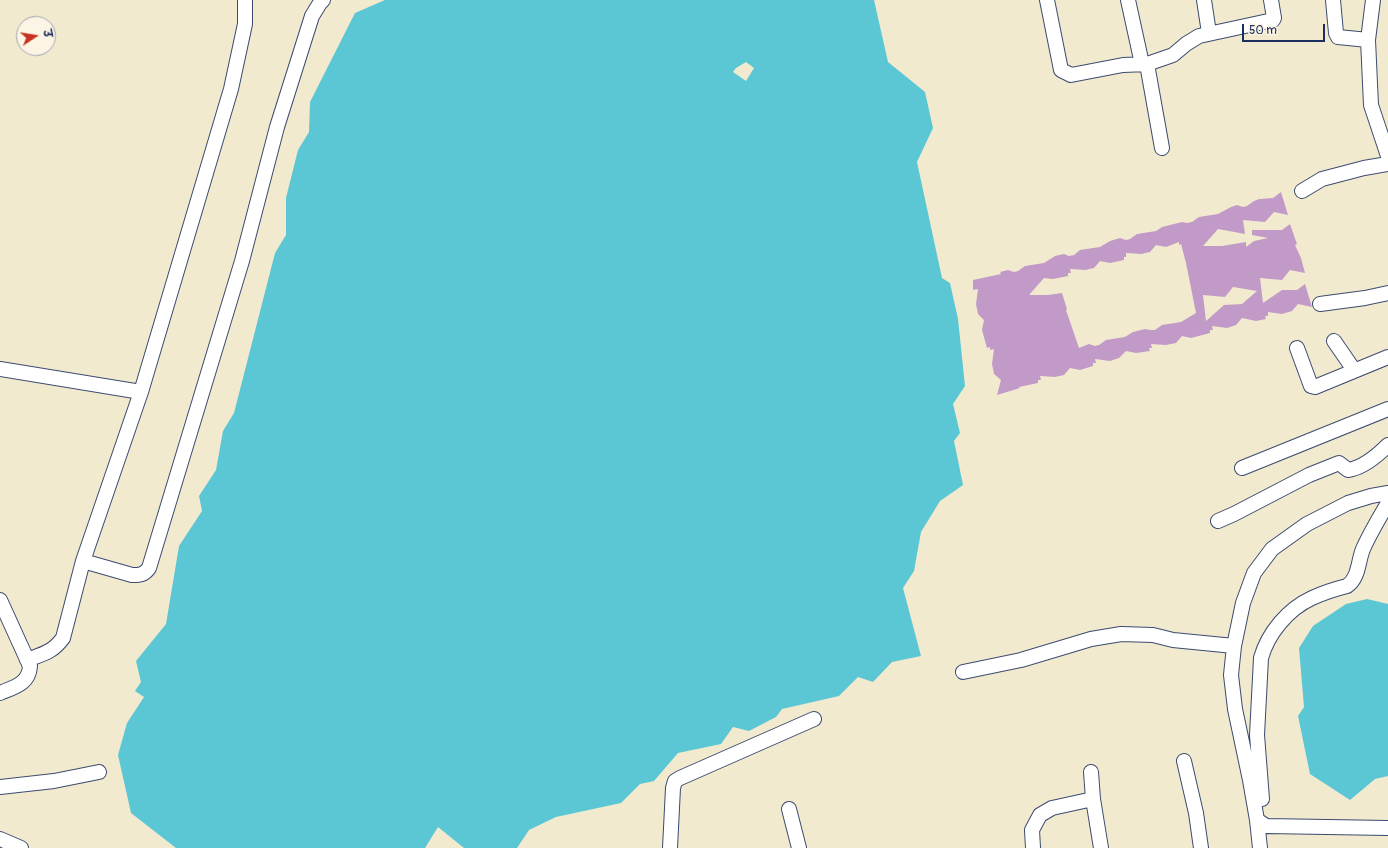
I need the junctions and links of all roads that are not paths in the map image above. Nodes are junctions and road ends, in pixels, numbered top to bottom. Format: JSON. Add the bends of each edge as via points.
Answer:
{"nodes":[{"id":1,"x":245,"y":0,"type":"edge"},
{"id":2,"x":323,"y":0,"type":"edge"},
{"id":3,"x":1047,"y":0,"type":"edge"},
{"id":4,"x":1128,"y":0,"type":"edge"},
{"id":5,"x":1204,"y":0,"type":"edge"},
{"id":6,"x":1271,"y":0,"type":"edge"},
{"id":7,"x":1333,"y":0,"type":"edge"},
{"id":8,"x":1373,"y":0,"type":"edge"},
{"id":9,"x":1209,"y":33,"type":"junction"},
{"id":10,"x":1368,"y":40,"type":"junction"},
{"id":11,"x":1144,"y":64,"type":"junction"},
{"id":12,"x":1162,"y":148,"type":"dead end"},
{"id":13,"x":1388,"y":156,"type":"edge"},
{"id":14,"x":1388,"y":164,"type":"edge"},
{"id":15,"x":1302,"y":191,"type":"dead end"},
{"id":16,"x":1388,"y":293,"type":"edge"},
{"id":17,"x":1320,"y":304,"type":"dead end"},
{"id":18,"x":1334,"y":341,"type":"dead end"},
{"id":19,"x":1297,"y":348,"type":"dead end"},
{"id":20,"x":1388,"y":357,"type":"edge"},
{"id":21,"x":0,"y":369,"type":"edge"},
{"id":22,"x":1354,"y":370,"type":"junction"},
{"id":23,"x":141,"y":392,"type":"junction"},
{"id":24,"x":1388,"y":409,"type":"edge"},
{"id":25,"x":1388,"y":445,"type":"edge"},
{"id":26,"x":1242,"y":468,"type":"dead end"},
{"id":27,"x":1388,"y":493,"type":"edge"},
{"id":28,"x":1388,"y":503,"type":"edge"},
{"id":29,"x":1218,"y":521,"type":"dead end"},
{"id":30,"x":83,"y":561,"type":"junction"},
{"id":31,"x":0,"y":600,"type":"edge"},
{"id":32,"x":1234,"y":646,"type":"junction"},
{"id":33,"x":27,"y":660,"type":"junction"},
{"id":34,"x":963,"y":672,"type":"dead end"},
{"id":35,"x":0,"y":693,"type":"edge"},
{"id":36,"x":814,"y":718,"type":"dead end"},
{"id":37,"x":1184,"y":761,"type":"dead end"},
{"id":38,"x":99,"y":772,"type":"dead end"},
{"id":39,"x":1091,"y":772,"type":"dead end"},
{"id":40,"x":0,"y":787,"type":"edge"},
{"id":41,"x":1093,"y":799,"type":"junction"},
{"id":42,"x":789,"y":809,"type":"dead end"},
{"id":43,"x":1261,"y":823,"type":"junction"},
{"id":44,"x":1388,"y":828,"type":"edge"},
{"id":45,"x":0,"y":838,"type":"edge"},
{"id":46,"x":21,"y":848,"type":"edge"},
{"id":47,"x":670,"y":848,"type":"edge"},
{"id":48,"x":799,"y":848,"type":"edge"},
{"id":49,"x":1033,"y":848,"type":"edge"},
{"id":50,"x":1100,"y":848,"type":"edge"},
{"id":51,"x":1201,"y":848,"type":"edge"},
{"id":52,"x":1260,"y":848,"type":"edge"}],
"edges":[{"from":1,"to":23,"type":"street","via":[[245,24],[231,89]]},
{"from":2,"to":30,"type":"street","via":[[312,16],[282,113],[242,261],[149,568],[145,573],[132,575]]},
{"from":3,"to":11,"type":"street","via":[[1061,70],[1071,75],[1123,65]]},
{"from":4,"to":11,"type":"street"},
{"from":5,"to":9,"type":"street"},
{"from":6,"to":9,"type":"street","via":[[1274,19]]},
{"from":7,"to":10,"type":"street","via":[[1338,37]]},
{"from":8,"to":10,"type":"street"},
{"from":9,"to":11,"type":"street","via":[[1193,39],[1173,55]]},
{"from":10,"to":13,"type":"street","via":[[1371,105]]},
{"from":11,"to":12,"type":"street"},
{"from":14,"to":15,"type":"street","via":[[1322,179]]},
{"from":16,"to":17,"type":"street"},
{"from":18,"to":22,"type":"street"},
{"from":19,"to":22,"type":"street","via":[[1311,386],[1315,387]]},
{"from":20,"to":22,"type":"street"},
{"from":21,"to":23,"type":"street"},
{"from":23,"to":30,"type":"street"},
{"from":24,"to":26,"type":"street"},
{"from":25,"to":29,"type":"street","via":[[1354,469],[1348,470],[1339,463],[1309,475]]},
{"from":27,"to":32,"type":"street","via":[[1348,503],[1307,524],[1272,549],[1254,573]]},
{"from":28,"to":43,"type":"street","via":[[1362,550],[1351,583],[1313,597],[1296,607],[1279,625],[1264,648],[1261,658],[1257,735]]},
{"from":30,"to":33,"type":"street","via":[[63,638],[57,647]]},
{"from":31,"to":33,"type":"street"},
{"from":32,"to":34,"type":"street","via":[[1173,640],[1154,635],[1121,634],[1091,639],[1021,660]]},
{"from":32,"to":43,"type":"street","via":[[1231,675],[1235,709]]},
{"from":33,"to":35,"type":"street","via":[[30,666],[29,675],[23,682]]},
{"from":36,"to":47,"type":"street","via":[[675,782]]},
{"from":37,"to":51,"type":"street"},
{"from":38,"to":40,"type":"street","via":[[48,782]]},
{"from":39,"to":41,"type":"street"},
{"from":41,"to":49,"type":"street","via":[[1052,808],[1040,815],[1032,830]]},
{"from":41,"to":50,"type":"street"},
{"from":42,"to":48,"type":"street"},
{"from":43,"to":44,"type":"street"},
{"from":43,"to":52,"type":"street"},
{"from":45,"to":46,"type":"street"}]}
